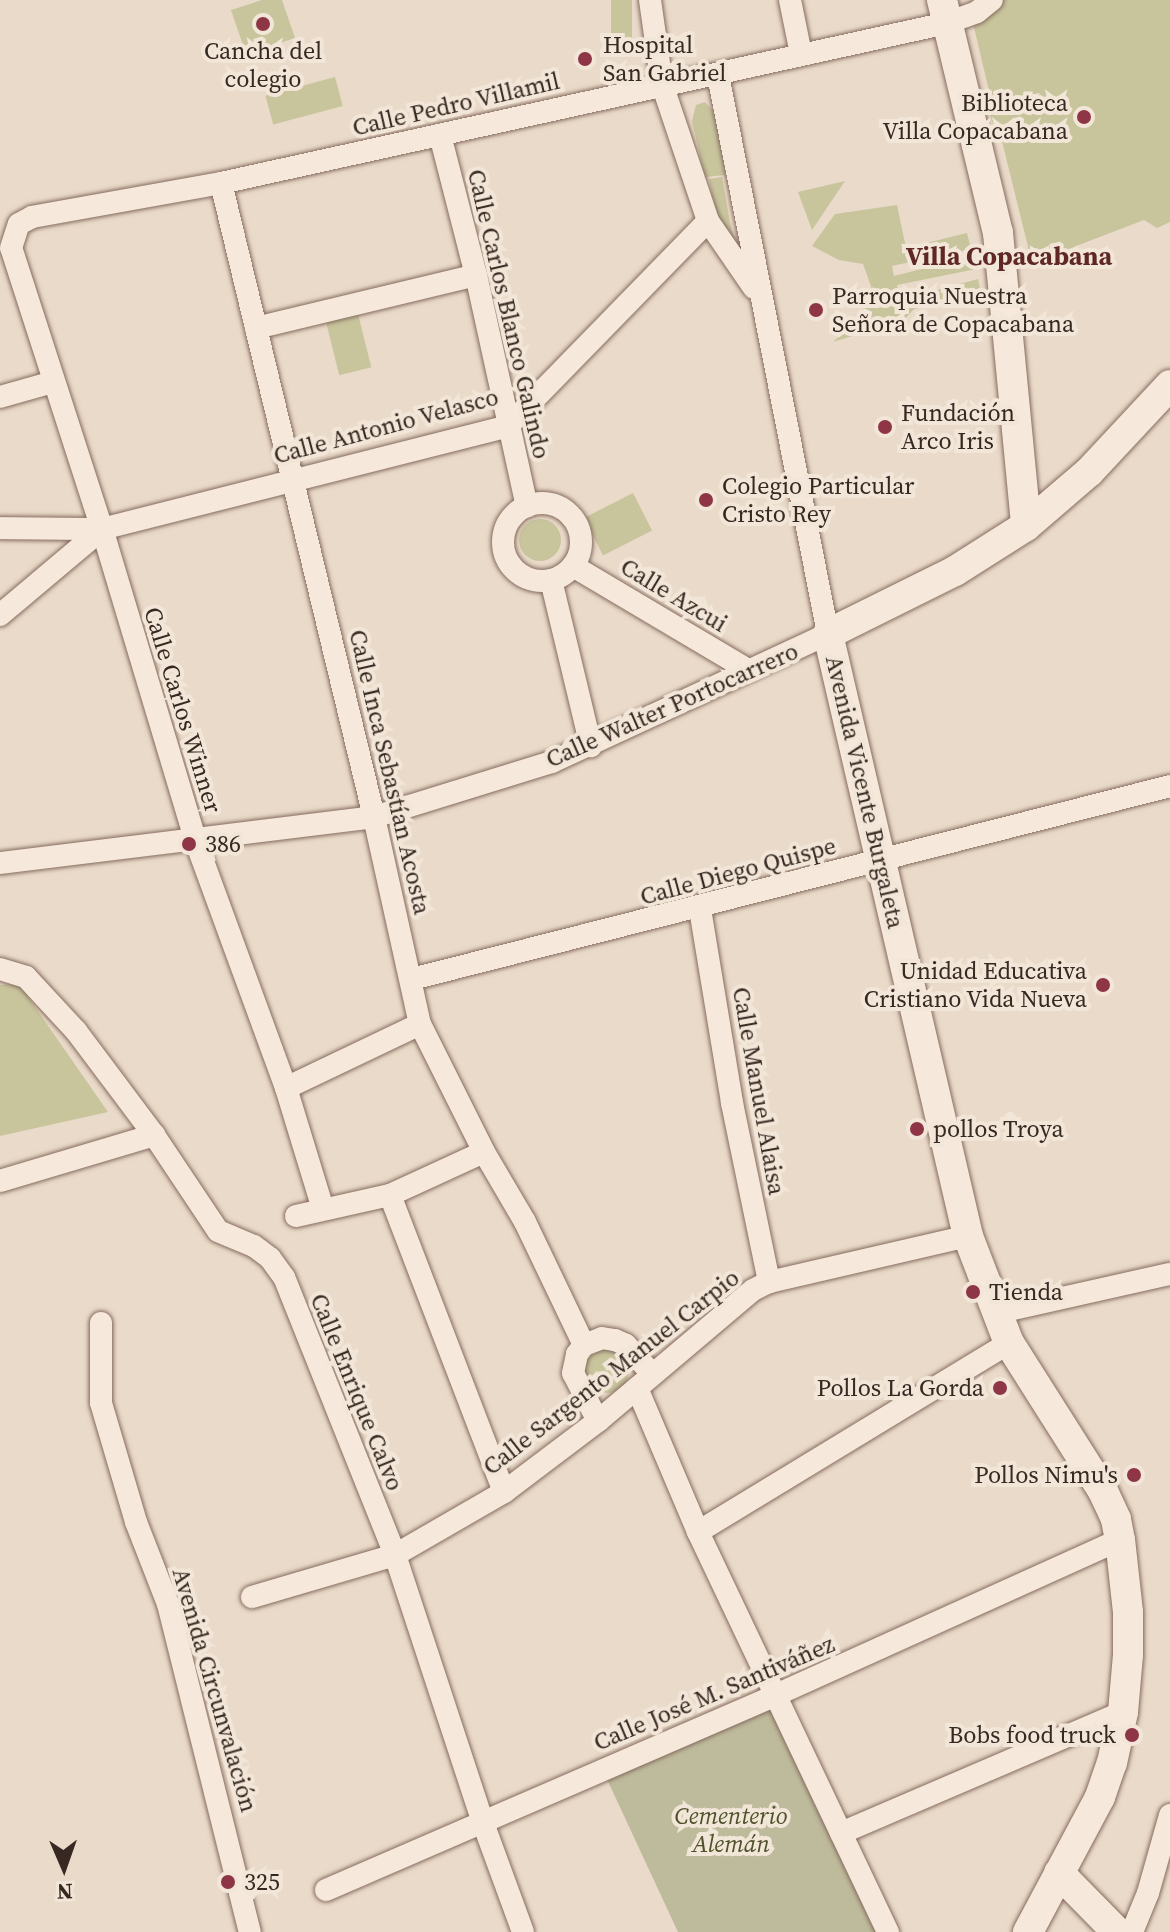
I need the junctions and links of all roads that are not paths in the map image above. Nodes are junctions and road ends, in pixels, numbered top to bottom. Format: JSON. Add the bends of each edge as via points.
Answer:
{"nodes":[{"id":1,"x":650,"y":0,"type":"edge"},
{"id":2,"x":790,"y":0,"type":"edge"},
{"id":3,"x":992,"y":0,"type":"edge"},
{"id":4,"x":944,"y":11,"type":"edge"},
{"id":5,"x":801,"y":54,"type":"junction"},
{"id":6,"x":718,"y":75,"type":"junction"},
{"id":7,"x":662,"y":84,"type":"junction"},
{"id":8,"x":440,"y":135,"type":"junction"},
{"id":9,"x":221,"y":183,"type":"junction"},
{"id":10,"x":708,"y":221,"type":"junction"},
{"id":11,"x":19,"y":224,"type":"joint"},
{"id":12,"x":476,"y":275,"type":"junction"},
{"id":13,"x":759,"y":294,"type":"junction"},
{"id":14,"x":256,"y":328,"type":"junction"},
{"id":15,"x":53,"y":382,"type":"junction"},
{"id":16,"x":1170,"y":385,"type":"edge"},
{"id":17,"x":0,"y":397,"type":"edge"},
{"id":18,"x":508,"y":426,"type":"junction"},
{"id":19,"x":292,"y":479,"type":"junction"},
{"id":20,"x":527,"y":506,"type":"junction"},
{"id":21,"x":1026,"y":526,"type":"junction"},
{"id":22,"x":0,"y":528,"type":"edge"},
{"id":23,"x":102,"y":529,"type":"junction"},
{"id":24,"x":573,"y":566,"type":"junction"},
{"id":25,"x":551,"y":580,"type":"junction"},
{"id":26,"x":0,"y":615,"type":"edge"},
{"id":27,"x":828,"y":634,"type":"junction"},
{"id":28,"x":748,"y":670,"type":"junction"},
{"id":29,"x":591,"y":746,"type":"junction"},
{"id":30,"x":1170,"y":786,"type":"edge"},
{"id":31,"x":374,"y":817,"type":"junction"},
{"id":32,"x":196,"y":842,"type":"junction"},
{"id":33,"x":882,"y":859,"type":"junction"},
{"id":34,"x":0,"y":863,"type":"edge"},
{"id":35,"x":700,"y":909,"type":"junction"},
{"id":36,"x":0,"y":969,"type":"edge"},
{"id":37,"x":412,"y":979,"type":"junction"},
{"id":38,"x":420,"y":1024,"type":"junction"},
{"id":39,"x":286,"y":1088,"type":"junction"},
{"id":40,"x":154,"y":1135,"type":"junction"},
{"id":41,"x":484,"y":1152,"type":"junction"},
{"id":42,"x":0,"y":1181,"type":"edge"},
{"id":43,"x":390,"y":1195,"type":"junction"},
{"id":44,"x":323,"y":1209,"type":"junction"},
{"id":45,"x":296,"y":1216,"type":"dead end"},
{"id":46,"x":968,"y":1236,"type":"junction"},
{"id":47,"x":1170,"y":1274,"type":"edge"},
{"id":48,"x":769,"y":1282,"type":"junction"},
{"id":49,"x":995,"y":1313,"type":"junction"},
{"id":50,"x":101,"y":1323,"type":"dead end"},
{"id":51,"x":1009,"y":1343,"type":"junction"},
{"id":52,"x":584,"y":1345,"type":"junction"},
{"id":53,"x":644,"y":1381,"type":"junction"},
{"id":54,"x":598,"y":1421,"type":"junction"},
{"id":55,"x":504,"y":1492,"type":"junction"},
{"id":56,"x":698,"y":1532,"type":"junction"},
{"id":57,"x":1120,"y":1540,"type":"junction"},
{"id":58,"x":395,"y":1555,"type":"junction"},
{"id":59,"x":252,"y":1597,"type":"dead end"},
{"id":60,"x":776,"y":1695,"type":"junction"},
{"id":61,"x":1123,"y":1712,"type":"junction"},
{"id":62,"x":1170,"y":1815,"type":"edge"},
{"id":63,"x":482,"y":1820,"type":"junction"},
{"id":64,"x":841,"y":1833,"type":"junction"},
{"id":65,"x":1059,"y":1873,"type":"junction"},
{"id":66,"x":326,"y":1890,"type":"dead end"},
{"id":67,"x":250,"y":1932,"type":"edge"},
{"id":68,"x":523,"y":1932,"type":"edge"},
{"id":69,"x":888,"y":1932,"type":"edge"},
{"id":70,"x":1028,"y":1932,"type":"edge"},
{"id":71,"x":1117,"y":1932,"type":"edge"},
{"id":72,"x":1132,"y":1932,"type":"edge"}],
"edges":[{"from":1,"to":7,"type":"street"},
{"from":2,"to":5,"type":"street"},
{"from":3,"to":4,"type":"street","name":"Calle Pedro Villamil","via":[[977,12]]},
{"from":4,"to":5,"type":"street","name":"Calle Pedro Villamil"},
{"from":4,"to":21,"type":"main road","via":[[998,233]]},
{"from":5,"to":6,"type":"street","name":"Calle Pedro Villamil"},
{"from":6,"to":7,"type":"street","name":"Calle Pedro Villamil"},
{"from":6,"to":13,"type":"street","name":"Avenida Vicente Burgaleta"},
{"from":7,"to":8,"type":"street","name":"Calle Pedro Villamil"},
{"from":7,"to":10,"type":"street"},
{"from":8,"to":9,"type":"street","name":"Calle Pedro Villamil"},
{"from":8,"to":12,"type":"street","name":"Calle Carlos Blanco Galindo"},
{"from":9,"to":11,"type":"street","name":"Calle Pedro Villamil","via":[[32,217]]},
{"from":9,"to":14,"type":"street","name":"Calle Inca Sebastían Acosta"},
{"from":10,"to":13,"type":"street"},
{"from":10,"to":18,"type":"street","name":"Calle Antonio Velasco"},
{"from":11,"to":15,"type":"street","name":"Calle Carlos Winner","via":[[11,248]]},
{"from":12,"to":14,"type":"street"},
{"from":12,"to":18,"type":"street","name":"Calle Carlos Blanco Galindo"},
{"from":13,"to":27,"type":"street","name":"Avenida Vicente Burgaleta"},
{"from":14,"to":19,"type":"street","name":"Calle Inca Sebastían Acosta"},
{"from":15,"to":17,"type":"street"},
{"from":15,"to":23,"type":"street","name":"Calle Carlos Winner"},
{"from":16,"to":21,"type":"main road","name":"Calle Walter Portocarrero","via":[[1089,472]]},
{"from":18,"to":19,"type":"street","name":"Calle Antonio Velasco"},
{"from":18,"to":20,"type":"street","name":"Calle Carlos Blanco Galindo"},
{"from":19,"to":23,"type":"street","name":"Calle Antonio Velasco"},
{"from":19,"to":31,"type":"street","name":"Calle Inca Sebastían Acosta"},
{"from":20,"to":24,"type":"street","via":[[553,504],[573,518],[582,542]]},
{"from":20,"to":25,"type":"street","via":[[509,520],[505,554],[518,572]]},
{"from":21,"to":27,"type":"main road","name":"Calle Walter Portocarrero","via":[[955,571]]},
{"from":22,"to":23,"type":"street","name":"Calle Antonio Velasco"},
{"from":23,"to":26,"type":"street"},
{"from":23,"to":32,"type":"street","name":"Calle Carlos Winner"},
{"from":24,"to":25,"type":"street"},
{"from":24,"to":28,"type":"street","name":"Calle Azcui"},
{"from":25,"to":29,"type":"street"},
{"from":27,"to":28,"type":"street","name":"Calle Walter Portocarrero"},
{"from":27,"to":33,"type":"main road","name":"Avenida Vicente Burgaleta"},
{"from":28,"to":29,"type":"street","name":"Calle Walter Portocarrero"},
{"from":29,"to":31,"type":"street","name":"Calle Walter Portocarrero"},
{"from":30,"to":33,"type":"street","name":"Calle Diego Quispe"},
{"from":31,"to":32,"type":"street","name":"Calle Walter Portocarrero"},
{"from":31,"to":37,"type":"street","name":"Calle Inca Sebastían Acosta"},
{"from":32,"to":34,"type":"street","name":"Calle Walter Portocarrero"},
{"from":32,"to":39,"type":"street","name":"Calle Carlos Winner"},
{"from":33,"to":35,"type":"street","name":"Calle Diego Quispe"},
{"from":33,"to":46,"type":"main road","name":"Avenida Vicente Burgaleta"},
{"from":35,"to":37,"type":"street","name":"Calle Diego Quispe"},
{"from":35,"to":48,"type":"street","name":"Calle Manuel Alaisa"},
{"from":36,"to":40,"type":"street","name":"Calle Enrique Calvo","via":[[38,987]]},
{"from":37,"to":38,"type":"street","name":"Calle Inca Sebastían Acosta"},
{"from":38,"to":39,"type":"street"},
{"from":38,"to":41,"type":"street","name":"Calle Inca Sebastían Acosta"},
{"from":39,"to":44,"type":"street","name":"Calle Carlos Winner"},
{"from":40,"to":42,"type":"street"},
{"from":40,"to":58,"type":"street","name":"Calle Enrique Calvo","via":[[218,1231],[254,1246],[284,1277]]},
{"from":41,"to":43,"type":"street"},
{"from":41,"to":52,"type":"street","name":"Calle Inca Sebastían Acosta","via":[[525,1222]]},
{"from":43,"to":44,"type":"street"},
{"from":43,"to":55,"type":"street"},
{"from":44,"to":45,"type":"street"},
{"from":46,"to":48,"type":"street","name":"Calle Sargento Manuel Carpio"},
{"from":46,"to":49,"type":"main road","name":"Avenida Vicente Burgaleta"},
{"from":47,"to":49,"type":"street"},
{"from":48,"to":53,"type":"street","name":"Calle Sargento Manuel Carpio"},
{"from":49,"to":51,"type":"main road","name":"Avenida Vicente Burgaleta"},
{"from":50,"to":67,"type":"street","name":"Avenida Circunvalación","via":[[101,1403],[136,1522],[168,1604]]},
{"from":51,"to":56,"type":"street"},
{"from":51,"to":57,"type":"main road","name":"Avenida Vicente Burgaleta","via":[[1103,1491]]},
{"from":52,"to":53,"type":"street","via":[[602,1338],[626,1345]]},
{"from":52,"to":54,"type":"street","via":[[573,1373]]},
{"from":53,"to":54,"type":"street","name":"Calle Sargento Manuel Carpio"},
{"from":53,"to":56,"type":"street"},
{"from":54,"to":55,"type":"street","name":"Calle Sargento Manuel Carpio"},
{"from":55,"to":58,"type":"street","name":"Calle Sargento Manuel Carpio"},
{"from":56,"to":60,"type":"street"},
{"from":57,"to":60,"type":"street","name":"Calle José M. Santiváñez"},
{"from":57,"to":61,"type":"main road","name":"Avenida Vicente Burgaleta","via":[[1128,1612]]},
{"from":58,"to":59,"type":"street","name":"Calle Sargento Manuel Carpio"},
{"from":58,"to":63,"type":"street","name":"Calle Enrique Calvo"},
{"from":60,"to":63,"type":"street","name":"Calle José M. Santiváñez"},
{"from":60,"to":64,"type":"street"},
{"from":61,"to":64,"type":"street"},
{"from":61,"to":65,"type":"main road","name":"Avenida Vicente Burgaleta","via":[[1100,1797]]},
{"from":62,"to":72,"type":"street"},
{"from":63,"to":66,"type":"street","name":"Calle José M. Santiváñez"},
{"from":63,"to":68,"type":"street","name":"Calle Enrique Calvo"},
{"from":64,"to":69,"type":"street"},
{"from":65,"to":70,"type":"main road","name":"Avenida Vicente Burgaleta"},
{"from":65,"to":71,"type":"main road"}]}
